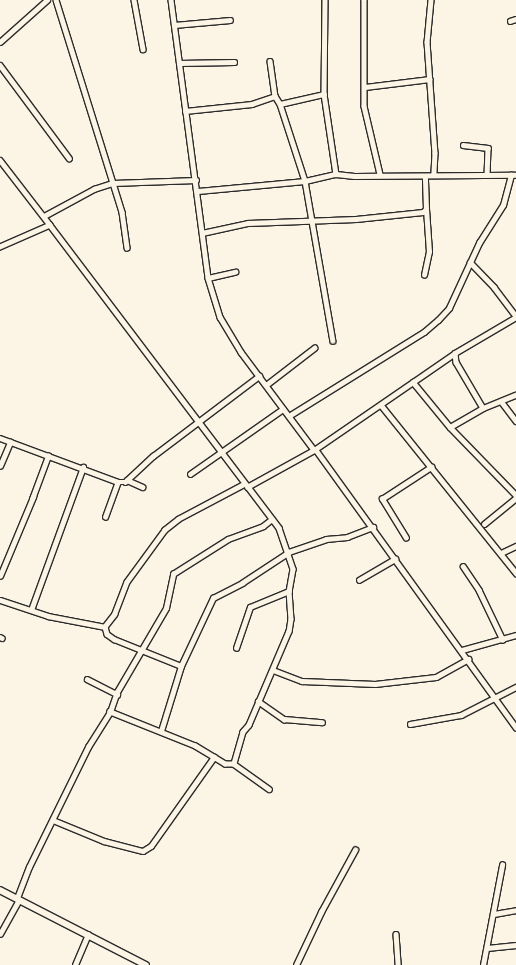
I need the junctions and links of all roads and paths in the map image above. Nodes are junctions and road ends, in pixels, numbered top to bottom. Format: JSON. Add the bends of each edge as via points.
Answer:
{"nodes":[{"id":1,"x":47,"y":0,"type":"edge"},
{"id":2,"x":134,"y":0,"type":"edge"},
{"id":3,"x":171,"y":0,"type":"edge"},
{"id":4,"x":325,"y":0,"type":"edge"},
{"id":5,"x":364,"y":0,"type":"edge"},
{"id":6,"x":431,"y":0,"type":"edge"},
{"id":7,"x":516,"y":19,"type":"edge"},
{"id":8,"x":230,"y":20,"type":"dead end"},
{"id":9,"x":510,"y":21,"type":"dead end"},
{"id":10,"x":174,"y":25,"type":"junction"},
{"id":11,"x":65,"y":29,"type":"dead end"},
{"id":12,"x":0,"y":42,"type":"edge"},
{"id":13,"x":143,"y":49,"type":"dead end"},
{"id":14,"x":270,"y":61,"type":"dead end"},
{"id":15,"x":179,"y":62,"type":"junction"},
{"id":16,"x":234,"y":62,"type":"dead end"},
{"id":17,"x":0,"y":65,"type":"edge"},
{"id":18,"x":430,"y":79,"type":"junction"},
{"id":19,"x":366,"y":87,"type":"junction"},
{"id":20,"x":324,"y":94,"type":"junction"},
{"id":21,"x":276,"y":96,"type":"junction"},
{"id":22,"x":280,"y":104,"type":"junction"},
{"id":23,"x":185,"y":111,"type":"junction"},
{"id":24,"x":463,"y":145,"type":"dead end"},
{"id":25,"x":68,"y":158,"type":"dead end"},
{"id":26,"x":0,"y":160,"type":"edge"},
{"id":27,"x":336,"y":174,"type":"junction"},
{"id":28,"x":380,"y":174,"type":"junction"},
{"id":29,"x":487,"y":174,"type":"junction"},
{"id":30,"x":434,"y":175,"type":"junction"},
{"id":31,"x":514,"y":175,"type":"edge"},
{"id":32,"x":425,"y":177,"type":"junction"},
{"id":33,"x":196,"y":180,"type":"junction"},
{"id":34,"x":304,"y":181,"type":"junction"},
{"id":35,"x":113,"y":183,"type":"junction"},
{"id":36,"x":198,"y":191,"type":"junction"},
{"id":37,"x":426,"y":209,"type":"junction"},
{"id":38,"x":44,"y":216,"type":"junction"},
{"id":39,"x":313,"y":222,"type":"junction"},
{"id":40,"x":50,"y":225,"type":"junction"},
{"id":41,"x":202,"y":233,"type":"junction"},
{"id":42,"x":0,"y":247,"type":"edge"},
{"id":43,"x":127,"y":248,"type":"dead end"},
{"id":44,"x":470,"y":262,"type":"junction"},
{"id":45,"x":235,"y":272,"type":"dead end"},
{"id":46,"x":424,"y":275,"type":"dead end"},
{"id":47,"x":208,"y":278,"type":"junction"},
{"id":48,"x":516,"y":317,"type":"edge"},
{"id":49,"x":333,"y":341,"type":"dead end"},
{"id":50,"x":314,"y":348,"type":"dead end"},
{"id":51,"x":455,"y":353,"type":"junction"},
{"id":52,"x":259,"y":376,"type":"junction"},
{"id":53,"x":413,"y":382,"type":"junction"},
{"id":54,"x":266,"y":385,"type":"junction"},
{"id":55,"x":516,"y":395,"type":"edge"},
{"id":56,"x":501,"y":401,"type":"junction"},
{"id":57,"x":381,"y":405,"type":"junction"},
{"id":58,"x":483,"y":408,"type":"junction"},
{"id":59,"x":283,"y":409,"type":"junction"},
{"id":60,"x":289,"y":416,"type":"junction"},
{"id":61,"x":198,"y":421,"type":"junction"},
{"id":62,"x":516,"y":421,"type":"edge"},
{"id":63,"x":450,"y":427,"type":"junction"},
{"id":64,"x":0,"y":438,"type":"edge"},
{"id":65,"x":10,"y":442,"type":"junction"},
{"id":66,"x":315,"y":450,"type":"junction"},
{"id":67,"x":222,"y":453,"type":"junction"},
{"id":68,"x":48,"y":456,"type":"junction"},
{"id":69,"x":0,"y":466,"type":"edge"},
{"id":70,"x":83,"y":467,"type":"junction"},
{"id":71,"x":431,"y":467,"type":"junction"},
{"id":72,"x":190,"y":474,"type":"dead end"},
{"id":73,"x":127,"y":480,"type":"junction"},
{"id":74,"x":118,"y":482,"type":"junction"},
{"id":75,"x":246,"y":485,"type":"junction"},
{"id":76,"x":144,"y":487,"type":"dead end"},
{"id":77,"x":516,"y":495,"type":"edge"},
{"id":78,"x":33,"y":497,"type":"junction"},
{"id":79,"x":516,"y":498,"type":"edge"},
{"id":80,"x":106,"y":517,"type":"dead end"},
{"id":81,"x":272,"y":519,"type":"junction"},
{"id":82,"x":59,"y":523,"type":"dead end"},
{"id":83,"x":484,"y":524,"type":"dead end"},
{"id":84,"x":21,"y":527,"type":"dead end"},
{"id":85,"x":372,"y":527,"type":"junction"},
{"id":86,"x":406,"y":538,"type":"dead end"},
{"id":87,"x":516,"y":546,"type":"edge"},
{"id":88,"x":289,"y":552,"type":"junction"},
{"id":89,"x":501,"y":553,"type":"junction"},
{"id":90,"x":395,"y":559,"type":"junction"},
{"id":91,"x":463,"y":566,"type":"dead end"},
{"id":92,"x":516,"y":573,"type":"edge"},
{"id":93,"x":0,"y":576,"type":"edge"},
{"id":94,"x":359,"y":580,"type":"dead end"},
{"id":95,"x":289,"y":591,"type":"junction"},
{"id":96,"x":0,"y":600,"type":"edge"},
{"id":97,"x":31,"y":610,"type":"junction"},
{"id":98,"x":105,"y":627,"type":"junction"},
{"id":99,"x":516,"y":635,"type":"edge"},
{"id":100,"x":503,"y":640,"type":"junction"},
{"id":101,"x":236,"y":648,"type":"dead end"},
{"id":102,"x":141,"y":650,"type":"junction"},
{"id":103,"x":462,"y":650,"type":"junction"},
{"id":104,"x":468,"y":660,"type":"junction"},
{"id":105,"x":181,"y":666,"type":"junction"},
{"id":106,"x":273,"y":670,"type":"junction"},
{"id":107,"x":86,"y":678,"type":"dead end"},
{"id":108,"x":516,"y":687,"type":"edge"},
{"id":109,"x":117,"y":694,"type":"junction"},
{"id":110,"x":495,"y":698,"type":"junction"},
{"id":111,"x":258,"y":701,"type":"junction"},
{"id":112,"x":110,"y":712,"type":"junction"},
{"id":113,"x":322,"y":722,"type":"dead end"},
{"id":114,"x":410,"y":724,"type":"dead end"},
{"id":115,"x":516,"y":727,"type":"edge"},
{"id":116,"x":161,"y":731,"type":"junction"},
{"id":117,"x":214,"y":757,"type":"junction"},
{"id":118,"x":234,"y":764,"type":"junction"},
{"id":119,"x":269,"y":789,"type":"dead end"},
{"id":120,"x":53,"y":820,"type":"junction"},
{"id":121,"x":355,"y":850,"type":"dead end"},
{"id":122,"x":502,"y":865,"type":"dead end"},
{"id":123,"x":0,"y":890,"type":"edge"},
{"id":124,"x":17,"y":898,"type":"junction"},
{"id":125,"x":516,"y":910,"type":"edge"},
{"id":126,"x":494,"y":914,"type":"junction"},
{"id":127,"x":0,"y":934,"type":"edge"},
{"id":128,"x":396,"y":934,"type":"dead end"},
{"id":129,"x":88,"y":935,"type":"junction"},
{"id":130,"x":516,"y":945,"type":"edge"},
{"id":131,"x":487,"y":948,"type":"junction"},
{"id":132,"x":75,"y":965,"type":"edge"},
{"id":133,"x":146,"y":965,"type":"edge"},
{"id":134,"x":296,"y":965,"type":"edge"},
{"id":135,"x":398,"y":965,"type":"edge"},
{"id":136,"x":483,"y":965,"type":"edge"}],
"edges":[{"from":1,"to":12,"type":"street"},
{"from":2,"to":13,"type":"street"},
{"from":3,"to":10,"type":"street"},
{"from":4,"to":20,"type":"street"},
{"from":5,"to":19,"type":"street"},
{"from":6,"to":18,"type":"street","via":[[427,42]]},
{"from":7,"to":9,"type":"street"},
{"from":8,"to":10,"type":"street"},
{"from":10,"to":15,"type":"street"},
{"from":11,"to":35,"type":"street","via":[[56,0]]},
{"from":14,"to":21,"type":"street"},
{"from":15,"to":16,"type":"street"},
{"from":15,"to":23,"type":"street"},
{"from":17,"to":25,"type":"street"},
{"from":18,"to":19,"type":"street"},
{"from":18,"to":30,"type":"street"},
{"from":19,"to":28,"type":"street","via":[[366,121]]},
{"from":20,"to":22,"type":"street"},
{"from":20,"to":27,"type":"street"},
{"from":21,"to":22,"type":"street"},
{"from":21,"to":23,"type":"street","via":[[252,104]]},
{"from":22,"to":34,"type":"street"},
{"from":23,"to":33,"type":"street"},
{"from":24,"to":29,"type":"street","via":[[488,148]]},
{"from":26,"to":38,"type":"street"},
{"from":27,"to":28,"type":"street"},
{"from":27,"to":34,"type":"street"},
{"from":28,"to":32,"type":"street"},
{"from":29,"to":30,"type":"street"},
{"from":29,"to":31,"type":"street"},
{"from":30,"to":32,"type":"street"},
{"from":31,"to":44,"type":"street","via":[[503,204]]},
{"from":32,"to":37,"type":"street"},
{"from":33,"to":35,"type":"street"},
{"from":33,"to":36,"type":"street"},
{"from":34,"to":36,"type":"street"},
{"from":34,"to":39,"type":"street"},
{"from":35,"to":38,"type":"street","via":[[94,189]]},
{"from":35,"to":43,"type":"street","via":[[126,228]]},
{"from":36,"to":41,"type":"street"},
{"from":37,"to":39,"type":"street","via":[[392,216]]},
{"from":37,"to":46,"type":"street","via":[[429,252]]},
{"from":38,"to":40,"type":"street"},
{"from":39,"to":41,"type":"street","via":[[248,223]]},
{"from":39,"to":49,"type":"street"},
{"from":40,"to":42,"type":"street"},
{"from":40,"to":61,"type":"street"},
{"from":41,"to":47,"type":"street"},
{"from":44,"to":48,"type":"street","via":[[494,286]]},
{"from":44,"to":60,"type":"street","via":[[449,308],[424,332]]},
{"from":45,"to":47,"type":"street"},
{"from":47,"to":52,"type":"street","via":[[220,317]]},
{"from":48,"to":51,"type":"street"},
{"from":50,"to":54,"type":"street"},
{"from":51,"to":53,"type":"street"},
{"from":51,"to":58,"type":"street","via":[[456,362]]},
{"from":52,"to":54,"type":"street"},
{"from":52,"to":61,"type":"street"},
{"from":53,"to":57,"type":"street"},
{"from":53,"to":63,"type":"street"},
{"from":54,"to":59,"type":"street"},
{"from":55,"to":56,"type":"street"},
{"from":56,"to":58,"type":"street"},
{"from":56,"to":62,"type":"street"},
{"from":57,"to":66,"type":"street"},
{"from":57,"to":71,"type":"street"},
{"from":58,"to":63,"type":"street"},
{"from":59,"to":60,"type":"street"},
{"from":59,"to":67,"type":"street"},
{"from":60,"to":66,"type":"street"},
{"from":61,"to":67,"type":"street"},
{"from":61,"to":73,"type":"street","via":[[140,466]]},
{"from":63,"to":77,"type":"street"},
{"from":64,"to":65,"type":"street"},
{"from":65,"to":68,"type":"street"},
{"from":65,"to":69,"type":"street"},
{"from":66,"to":75,"type":"street"},
{"from":66,"to":85,"type":"street"},
{"from":67,"to":72,"type":"street"},
{"from":67,"to":75,"type":"street"},
{"from":68,"to":70,"type":"street"},
{"from":68,"to":78,"type":"street"},
{"from":70,"to":74,"type":"street"},
{"from":70,"to":82,"type":"street"},
{"from":70,"to":97,"type":"street"},
{"from":71,"to":86,"type":"street","via":[[382,499]]},
{"from":71,"to":89,"type":"street"},
{"from":73,"to":74,"type":"street"},
{"from":73,"to":76,"type":"street"},
{"from":74,"to":80,"type":"street"},
{"from":75,"to":81,"type":"street"},
{"from":75,"to":98,"type":"street","via":[[180,519],[165,530],[132,574],[115,614]]},
{"from":78,"to":84,"type":"street"},
{"from":78,"to":93,"type":"street"},
{"from":79,"to":83,"type":"street"},
{"from":81,"to":88,"type":"street","via":[[279,528]]},
{"from":81,"to":102,"type":"street","via":[[263,526],[228,539],[173,574],[166,608]]},
{"from":85,"to":88,"type":"street","via":[[347,537],[326,539]]},
{"from":85,"to":90,"type":"street"},
{"from":87,"to":89,"type":"street"},
{"from":88,"to":95,"type":"street","via":[[293,569]]},
{"from":88,"to":105,"type":"street","via":[[242,583],[213,598]]},
{"from":89,"to":92,"type":"street"},
{"from":90,"to":94,"type":"street"},
{"from":90,"to":103,"type":"street"},
{"from":91,"to":100,"type":"street","via":[[479,590]]},
{"from":95,"to":101,"type":"street","via":[[250,607]]},
{"from":95,"to":106,"type":"street","via":[[291,625]]},
{"from":96,"to":97,"type":"street"},
{"from":97,"to":98,"type":"street","via":[[75,623]]},
{"from":98,"to":102,"type":"street","via":[[104,630],[114,639]]},
{"from":99,"to":100,"type":"street"},
{"from":100,"to":103,"type":"street"},
{"from":102,"to":105,"type":"street"},
{"from":102,"to":109,"type":"street"},
{"from":103,"to":104,"type":"street"},
{"from":104,"to":106,"type":"street","via":[[436,677],[375,684],[302,681]]},
{"from":104,"to":110,"type":"street"},
{"from":105,"to":116,"type":"street"},
{"from":106,"to":111,"type":"street"},
{"from":107,"to":109,"type":"street"},
{"from":108,"to":110,"type":"street"},
{"from":109,"to":112,"type":"street"},
{"from":110,"to":114,"type":"street","via":[[461,715]]},
{"from":110,"to":115,"type":"street"},
{"from":111,"to":113,"type":"street","via":[[284,719]]},
{"from":111,"to":118,"type":"street","via":[[249,725],[243,732]]},
{"from":112,"to":116,"type":"street"},
{"from":112,"to":120,"type":"street","via":[[88,747]]},
{"from":116,"to":117,"type":"street","via":[[205,750]]},
{"from":117,"to":118,"type":"street","via":[[226,764]]},
{"from":117,"to":120,"type":"street","via":[[151,846],[143,852],[104,841]]},
{"from":118,"to":119,"type":"street"},
{"from":120,"to":124,"type":"street","via":[[29,866]]},
{"from":121,"to":134,"type":"street"},
{"from":122,"to":126,"type":"street"},
{"from":123,"to":124,"type":"street"},
{"from":124,"to":127,"type":"street","via":[[18,901]]},
{"from":124,"to":129,"type":"street"},
{"from":125,"to":126,"type":"street"},
{"from":126,"to":131,"type":"street"},
{"from":128,"to":135,"type":"street"},
{"from":129,"to":132,"type":"street"},
{"from":129,"to":133,"type":"street"},
{"from":130,"to":131,"type":"street"},
{"from":131,"to":136,"type":"street"}]}
